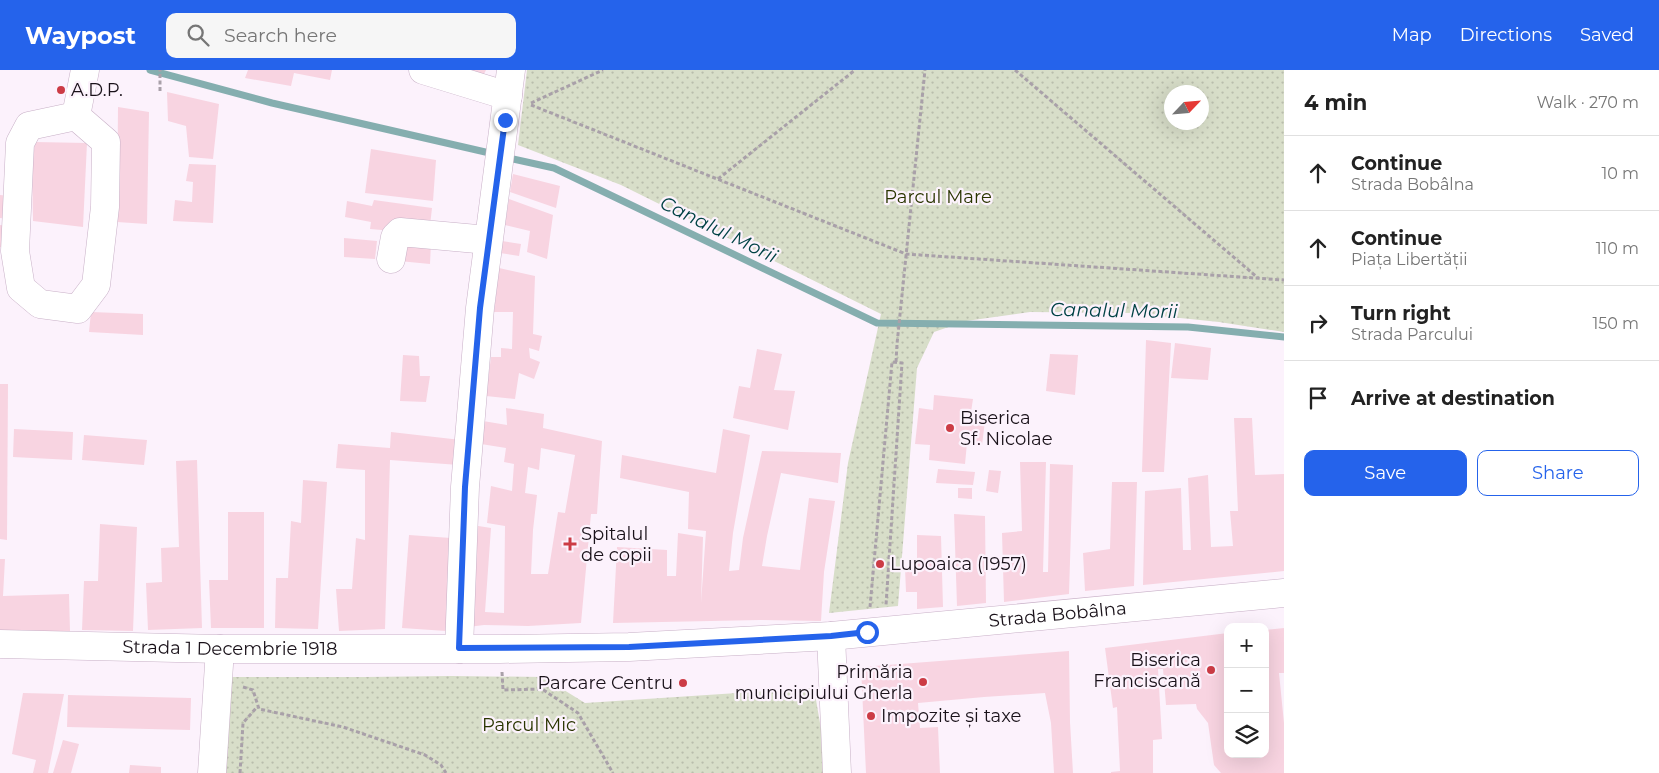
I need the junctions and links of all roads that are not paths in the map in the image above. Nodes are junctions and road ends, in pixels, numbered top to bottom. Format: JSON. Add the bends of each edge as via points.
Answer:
{"nodes":[{"id":1,"x":85,"y":70,"type":"edge"},
{"id":2,"x":423,"y":70,"type":"edge"},
{"id":3,"x":508,"y":95,"type":"edge"},
{"id":4,"x":76,"y":116,"type":"junction"},
{"id":5,"x":10,"y":142,"type":"edge"},
{"id":6,"x":488,"y":240,"type":"junction"},
{"id":7,"x":391,"y":259,"type":"dead end"},
{"id":8,"x":1284,"y":593,"type":"edge"},
{"id":9,"x":831,"y":636,"type":"junction"},
{"id":10,"x":0,"y":644,"type":"edge"},
{"id":11,"x":220,"y":648,"type":"junction"},
{"id":12,"x":459,"y":648,"type":"junction"},
{"id":13,"x":500,"y":649,"type":"joint"},
{"id":14,"x":212,"y":773,"type":"edge"},
{"id":15,"x":837,"y":773,"type":"edge"}],
"edges":[{"from":1,"to":4,"type":"main road"},
{"from":2,"to":3,"type":"main road"},
{"from":3,"to":6,"type":"main road"},
{"from":4,"to":5,"type":"main road","via":[[29,126]]},
{"from":4,"to":5,"type":"main road","via":[[106,142],[104,207],[96,285],[78,309],[40,304],[21,288],[15,251]]},
{"from":6,"to":7,"type":"main road","via":[[400,232],[395,237]]},
{"from":6,"to":12,"type":"main road","via":[[465,487]]},
{"from":8,"to":9,"type":"main road","name":"Strada Bobâlna"},
{"from":9,"to":13,"type":"main road","name":"Strada Bobâlna","via":[[629,647]]},
{"from":9,"to":15,"type":"main road"},
{"from":10,"to":11,"type":"main road","name":"Strada 1 Decembrie 1918"},
{"from":11,"to":12,"type":"main road","name":"Strada 1 Decembrie 1918"},
{"from":11,"to":14,"type":"main road"},
{"from":12,"to":13,"type":"main road","name":"Strada 1 Decembrie 1918"}]}
